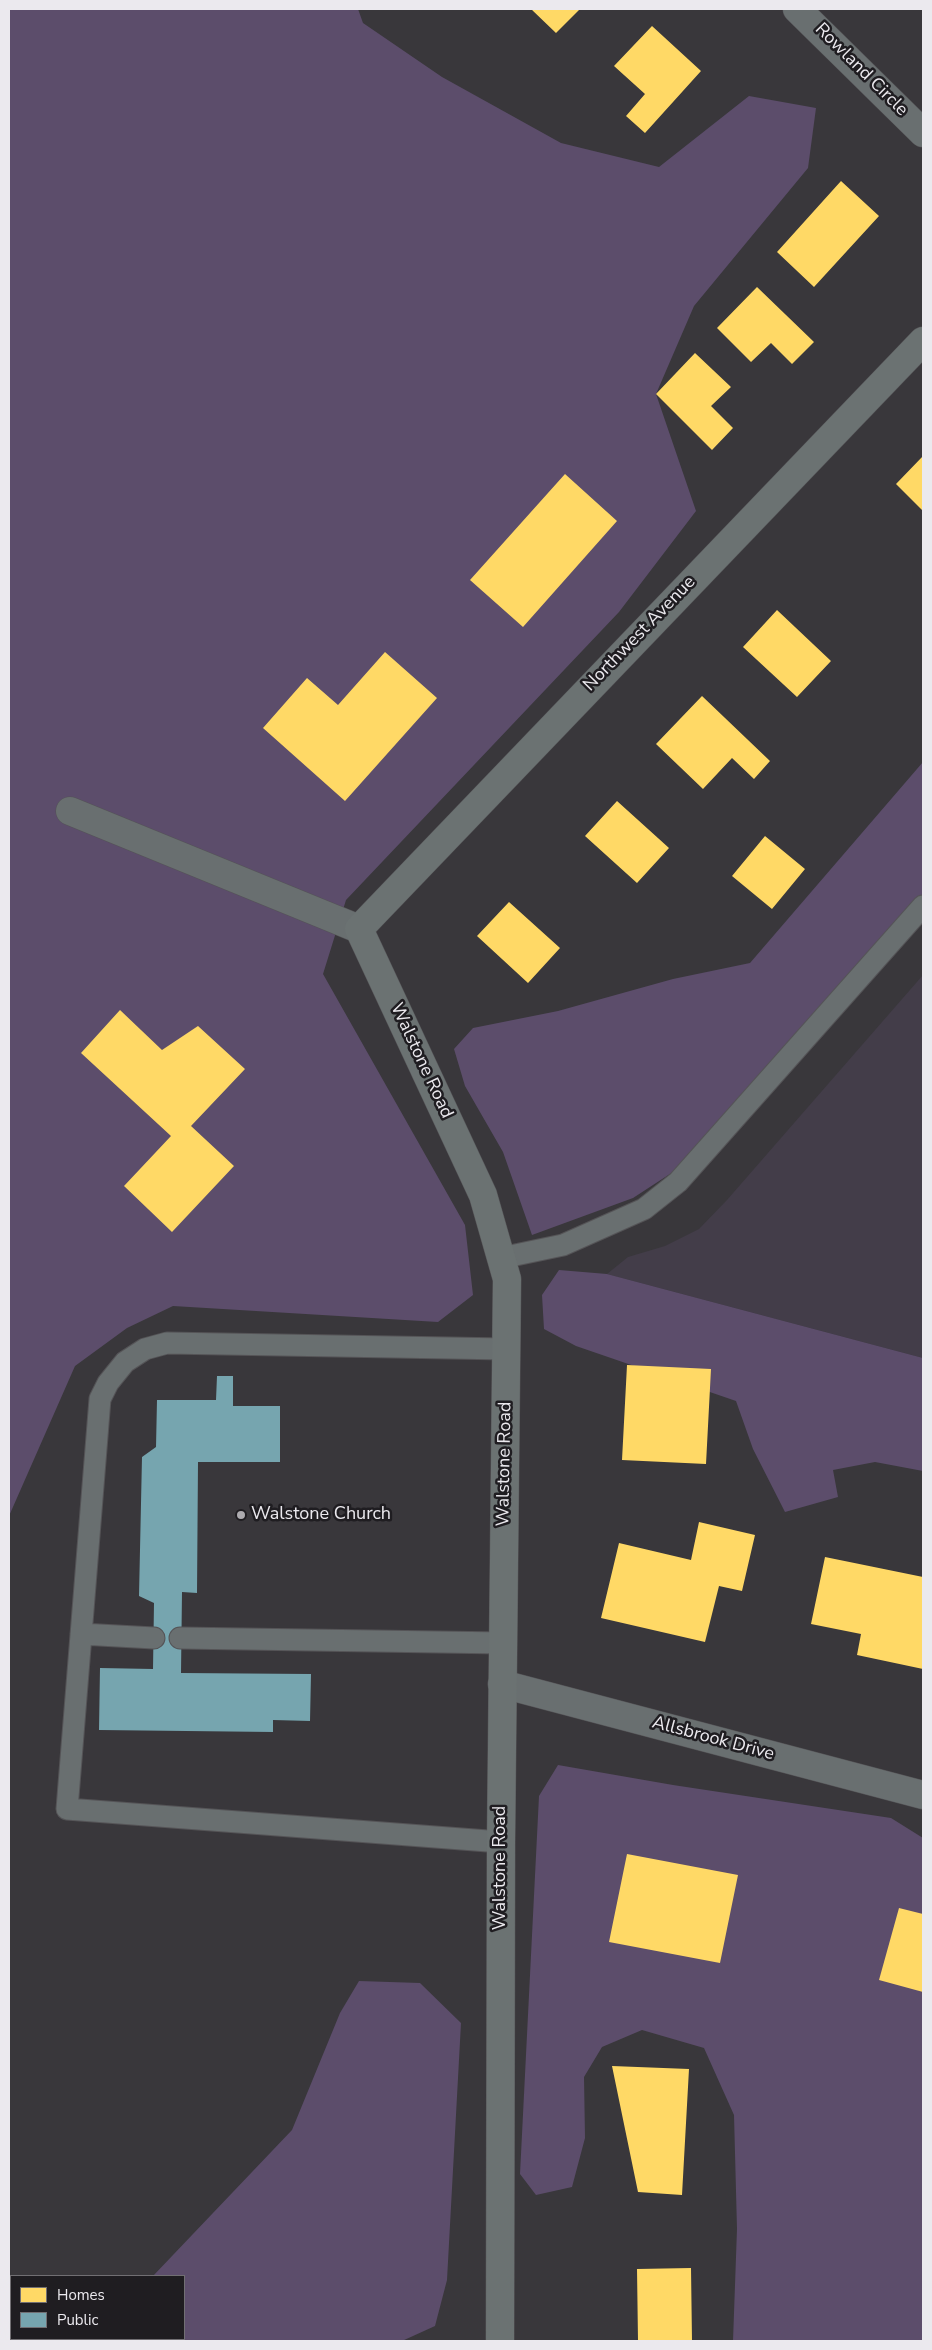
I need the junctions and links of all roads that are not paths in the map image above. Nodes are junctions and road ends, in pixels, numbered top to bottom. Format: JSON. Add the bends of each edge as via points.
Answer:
{"nodes":[{"id":1,"x":797,"y":9,"type":"edge"},
{"id":2,"x":923,"y":133,"type":"edge"},
{"id":3,"x":923,"y":341,"type":"edge"},
{"id":4,"x":70,"y":810,"type":"dead end"},
{"id":5,"x":923,"y":906,"type":"edge"},
{"id":6,"x":359,"y":929,"type":"junction"},
{"id":7,"x":501,"y":1258,"type":"junction"},
{"id":8,"x":506,"y":1349,"type":"junction"},
{"id":9,"x":81,"y":1634,"type":"junction"},
{"id":10,"x":154,"y":1638,"type":"dead end"},
{"id":11,"x":180,"y":1638,"type":"dead end"},
{"id":12,"x":503,"y":1643,"type":"junction"},
{"id":13,"x":502,"y":1684,"type":"junction"},
{"id":14,"x":923,"y":1795,"type":"edge"},
{"id":15,"x":501,"y":1842,"type":"junction"},
{"id":16,"x":500,"y":2341,"type":"edge"}],
"edges":[{"from":1,"to":2,"type":"street","name":"Rowland Circle"},
{"from":3,"to":6,"type":"street","name":"Northwest Avenue"},
{"from":4,"to":6,"type":"street"},
{"from":5,"to":7,"type":"lane","via":[[678,1182],[644,1209],[563,1245]]},
{"from":6,"to":7,"type":"street","name":"Walstone Road","via":[[483,1195]]},
{"from":7,"to":8,"type":"street","name":"Walstone Road","via":[[507,1279]]},
{"from":8,"to":9,"type":"lane","via":[[167,1343],[145,1349],[125,1362],[100,1398]]},
{"from":8,"to":12,"type":"street","name":"Walstone Road"},
{"from":9,"to":10,"type":"lane"},
{"from":9,"to":15,"type":"lane","via":[[67,1809]]},
{"from":11,"to":12,"type":"lane"},
{"from":12,"to":13,"type":"street","name":"Walstone Road"},
{"from":13,"to":14,"type":"street","name":"Allsbrook Drive"},
{"from":13,"to":15,"type":"street","name":"Walstone Road"},
{"from":15,"to":16,"type":"street","name":"Walstone Road"}]}
